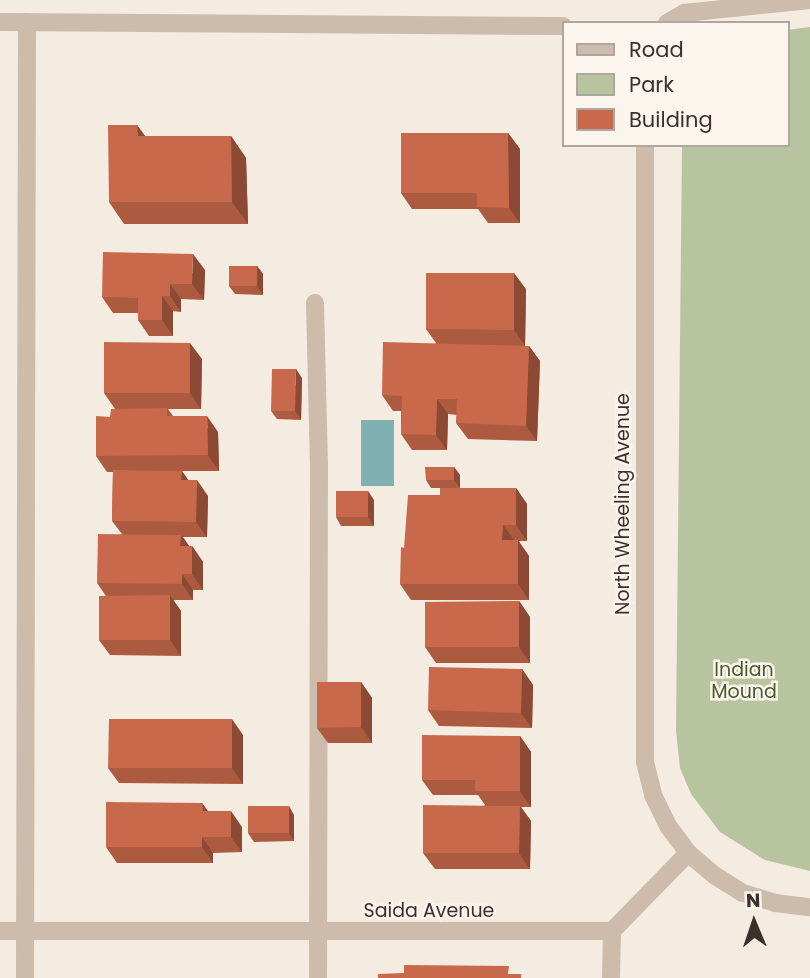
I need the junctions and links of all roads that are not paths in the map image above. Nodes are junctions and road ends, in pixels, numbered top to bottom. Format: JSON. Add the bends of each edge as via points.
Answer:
{"nodes":[{"id":1,"x":810,"y":0,"type":"edge"},
{"id":2,"x":670,"y":21,"type":"edge"},
{"id":3,"x":0,"y":22,"type":"edge"},
{"id":4,"x":27,"y":22,"type":"junction"},
{"id":5,"x":562,"y":26,"type":"edge"},
{"id":6,"x":646,"y":147,"type":"edge"},
{"id":7,"x":315,"y":303,"type":"dead end"},
{"id":8,"x":688,"y":853,"type":"junction"},
{"id":9,"x":810,"y":907,"type":"edge"},
{"id":10,"x":0,"y":931,"type":"edge"},
{"id":11,"x":612,"y":931,"type":"junction"},
{"id":12,"x":25,"y":932,"type":"junction"},
{"id":13,"x":319,"y":932,"type":"junction"},
{"id":14,"x":25,"y":978,"type":"edge"},
{"id":15,"x":318,"y":978,"type":"edge"},
{"id":16,"x":611,"y":978,"type":"edge"}],
"edges":[{"from":1,"to":2,"type":"street","via":[[684,13]]},
{"from":3,"to":4,"type":"street"},
{"from":4,"to":5,"type":"street"},
{"from":4,"to":12,"type":"street"},
{"from":6,"to":8,"type":"street","name":"North Wheeling Avenue","via":[[645,762],[653,795]]},
{"from":7,"to":13,"type":"street"},
{"from":8,"to":9,"type":"street","via":[[743,893]]},
{"from":8,"to":11,"type":"street"},
{"from":10,"to":12,"type":"street","name":"Saida Avenue"},
{"from":11,"to":13,"type":"street","name":"Saida Avenue"},
{"from":11,"to":16,"type":"street"},
{"from":12,"to":13,"type":"street","name":"Saida Avenue"},
{"from":12,"to":14,"type":"street"},
{"from":13,"to":15,"type":"street"}]}
